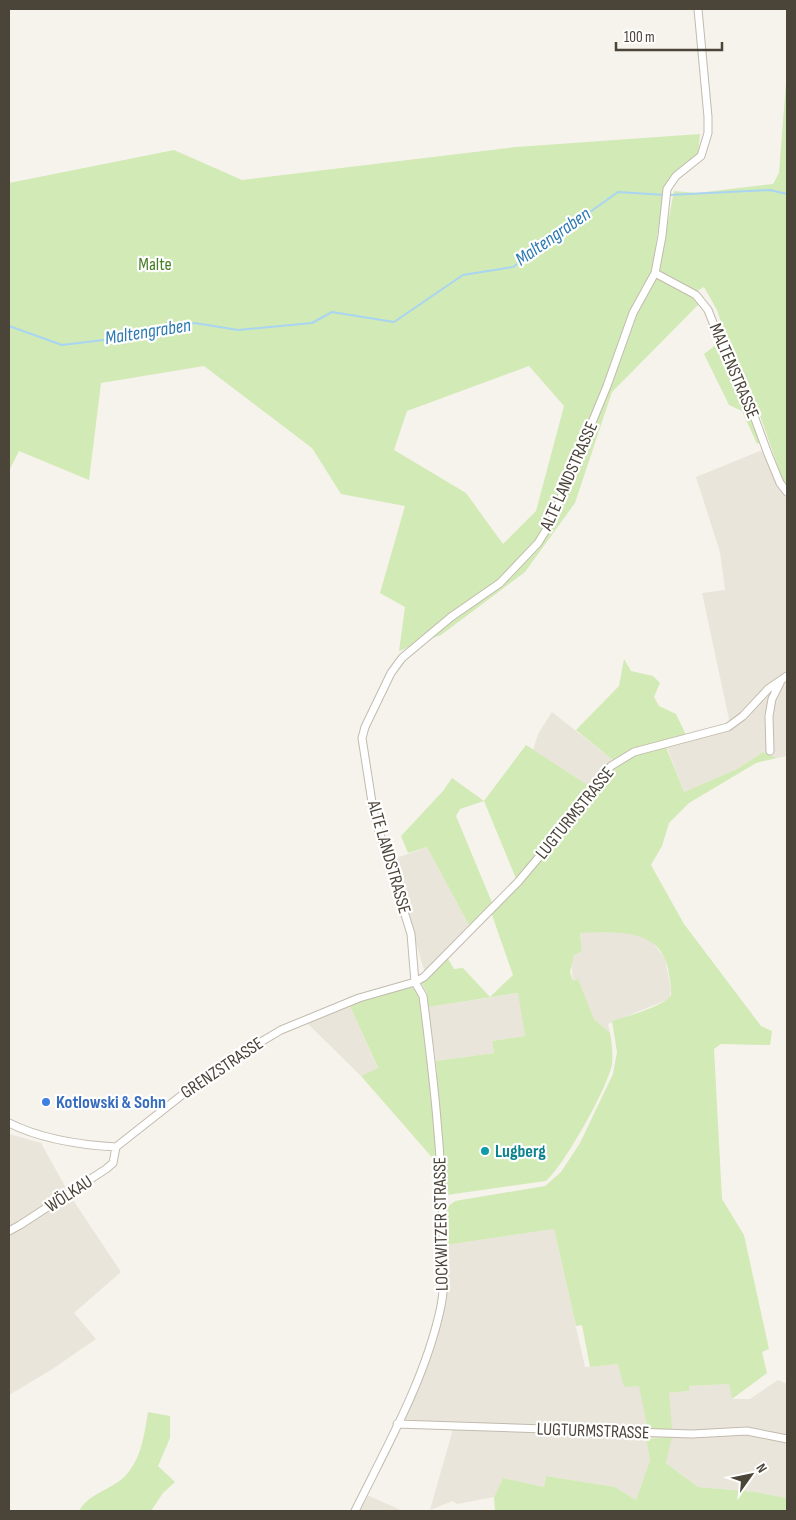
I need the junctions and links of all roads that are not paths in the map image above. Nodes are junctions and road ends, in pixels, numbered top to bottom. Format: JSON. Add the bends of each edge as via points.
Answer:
{"nodes":[{"id":1,"x":698,"y":9,"type":"edge"},
{"id":2,"x":655,"y":272,"type":"junction"},
{"id":3,"x":787,"y":492,"type":"edge"},
{"id":4,"x":787,"y":676,"type":"edge"},
{"id":5,"x":780,"y":683,"type":"junction"},
{"id":6,"x":770,"y":751,"type":"dead end"},
{"id":7,"x":415,"y":982,"type":"junction"},
{"id":8,"x":9,"y":1123,"type":"edge"},
{"id":9,"x":116,"y":1147,"type":"junction"},
{"id":10,"x":9,"y":1231,"type":"edge"},
{"id":11,"x":397,"y":1424,"type":"junction"},
{"id":12,"x":787,"y":1439,"type":"edge"},
{"id":13,"x":355,"y":1511,"type":"edge"}],
"edges":[{"from":1,"to":2,"type":"street","name":"ALTE LANDSTRASSE","via":[[708,133],[701,156],[676,176],[666,195]]},
{"from":2,"to":3,"type":"street","name":"MALTENSTRASSE","via":[[696,295],[708,310]]},
{"from":2,"to":7,"type":"street","name":"ALTE LANDSTRASSE","via":[[633,313],[607,386],[542,538],[500,583],[402,658],[391,673],[365,727],[362,738],[374,815],[411,934]]},
{"from":4,"to":5,"type":"street","name":"LUGTURMSTRASSE"},
{"from":5,"to":6,"type":"street","via":[[770,710]]},
{"from":5,"to":7,"type":"street","name":"LUGTURMSTRASSE","via":[[768,689],[728,727],[634,752],[611,766],[518,882],[424,977]]},
{"from":7,"to":9,"type":"street","name":"GRENZSTRASSE","via":[[359,998],[281,1030],[215,1069]]},
{"from":7,"to":11,"type":"street","name":"LOCKWITZER STRASSE","via":[[423,996],[436,1097],[443,1282],[436,1326]]},
{"from":8,"to":9,"type":"street","via":[[55,1139]]},
{"from":9,"to":10,"type":"street","name":"WÖLKAU","via":[[113,1163],[106,1169]]},
{"from":11,"to":12,"type":"street","name":"LUGTURMSTRASSE","via":[[692,1434],[747,1431]]},
{"from":11,"to":13,"type":"street","name":"LOCKWITZER STRASSE"}]}
